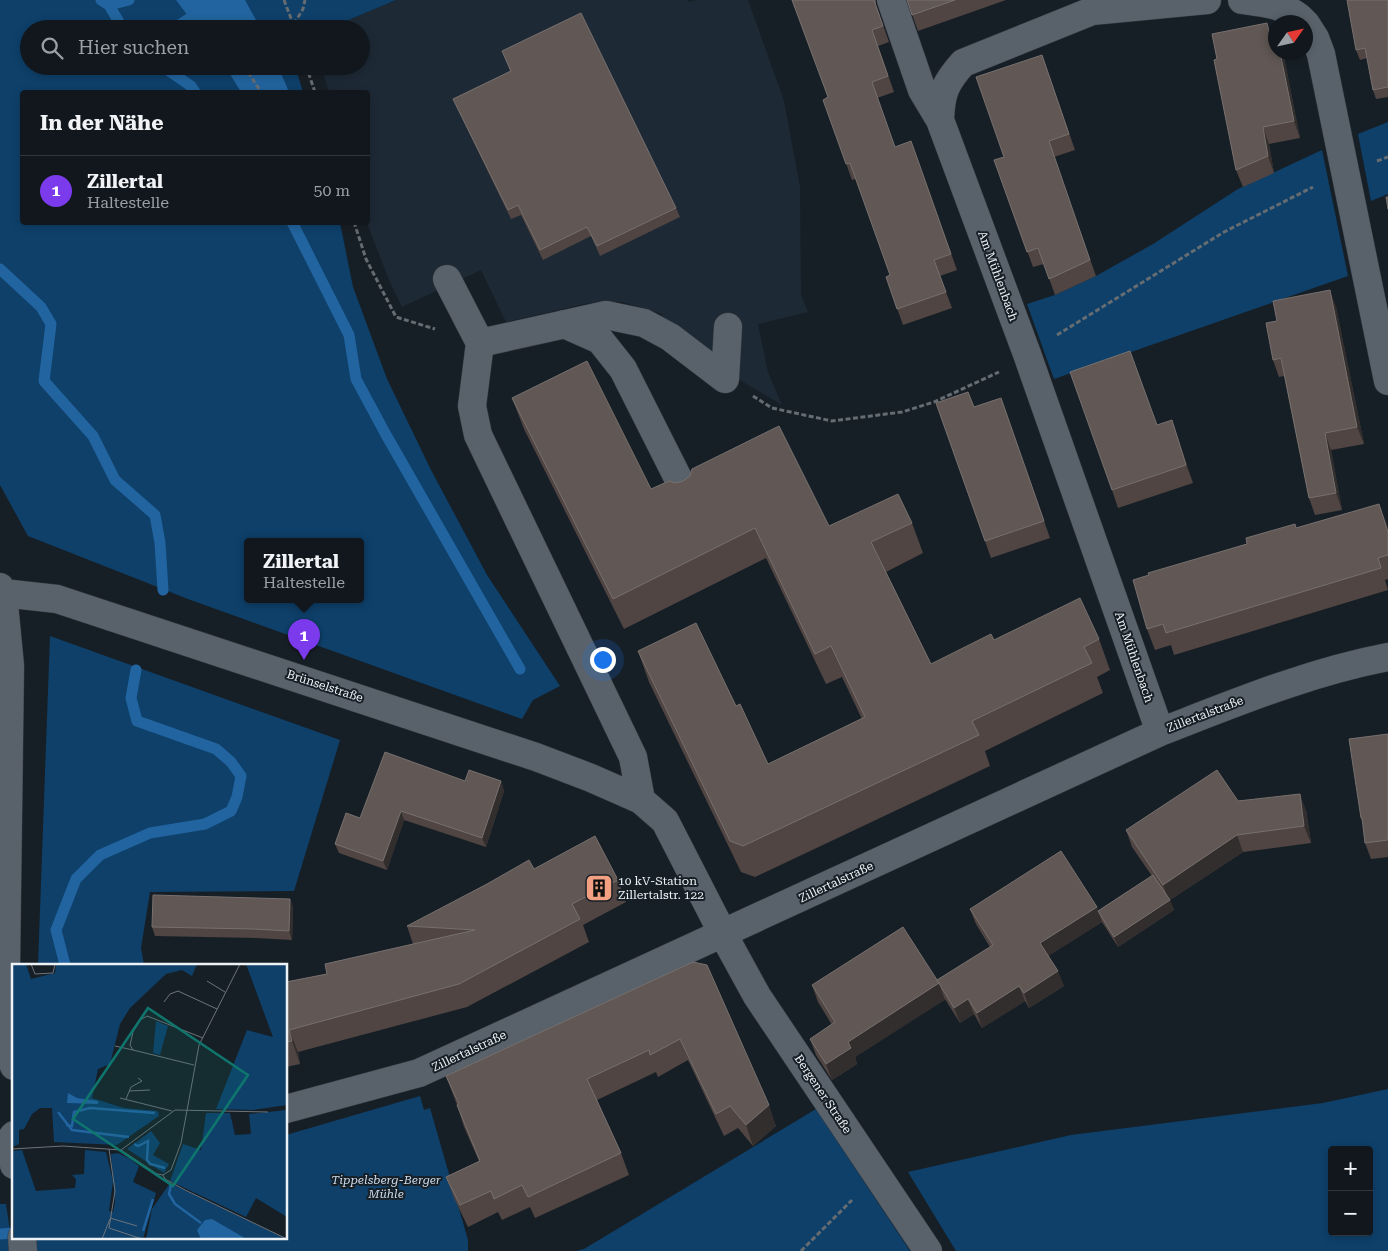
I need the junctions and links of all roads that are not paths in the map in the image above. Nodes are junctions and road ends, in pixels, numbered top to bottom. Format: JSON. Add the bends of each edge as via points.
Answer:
{"nodes":[{"id":1,"x":890,"y":0,"type":"edge"},
{"id":2,"x":1207,"y":0,"type":"edge"},
{"id":3,"x":1242,"y":0,"type":"edge"},
{"id":4,"x":1295,"y":15,"type":"edge"},
{"id":5,"x":1313,"y":35,"type":"edge"},
{"id":6,"x":940,"y":120,"type":"junction"},
{"id":7,"x":447,"y":279,"type":"dead end"},
{"id":8,"x":564,"y":324,"type":"junction"},
{"id":9,"x":728,"y":327,"type":"dead end"},
{"id":10,"x":480,"y":343,"type":"junction"},
{"id":11,"x":1388,"y":381,"type":"edge"},
{"id":12,"x":688,"y":498,"type":"edge"},
{"id":13,"x":2,"y":590,"type":"edge"},
{"id":14,"x":1388,"y":657,"type":"edge"},
{"id":15,"x":1160,"y":732,"type":"junction"},
{"id":16,"x":641,"y":800,"type":"junction"},
{"id":17,"x":723,"y":934,"type":"junction"},
{"id":18,"x":12,"y":1061,"type":"edge"},
{"id":19,"x":288,"y":1108,"type":"edge"},
{"id":20,"x":22,"y":1238,"type":"edge"},
{"id":21,"x":24,"y":1251,"type":"edge"},
{"id":22,"x":928,"y":1251,"type":"edge"}],
"edges":[{"from":1,"to":6,"type":"street","via":[[922,90]]},
{"from":2,"to":6,"type":"street","name":"Am Mühlenbach","via":[[1092,11],[963,63],[945,88]]},
{"from":3,"to":4,"type":"street","via":[[1281,7]]},
{"from":5,"to":11,"type":"street","via":[[1321,54]]},
{"from":6,"to":15,"type":"street","name":"Am Mühlenbach","via":[[1027,354]]},
{"from":7,"to":10,"type":"street"},
{"from":8,"to":9,"type":"street","via":[[606,315],[644,323],[670,336],[725,379]]},
{"from":8,"to":10,"type":"street"},
{"from":8,"to":12,"type":"street","via":[[600,340],[623,370]]},
{"from":10,"to":16,"type":"street","via":[[472,406],[478,435],[633,757]]},
{"from":13,"to":16,"type":"street","name":"Brünselstraße","via":[[57,599],[536,757]]},
{"from":13,"to":18,"type":"street","via":[[10,666],[5,1045]]},
{"from":14,"to":15,"type":"street","name":"Zillertalstraße","via":[[1275,688]]},
{"from":15,"to":17,"type":"street","name":"Zillertalstraße"},
{"from":16,"to":17,"type":"street","name":"Brünselstraße","via":[[665,821]]},
{"from":17,"to":19,"type":"street","name":"Zillertalstraße","via":[[419,1074]]},
{"from":17,"to":22,"type":"street","name":"Bergener Straße","via":[[757,996]]},
{"from":20,"to":21,"type":"street"}]}
